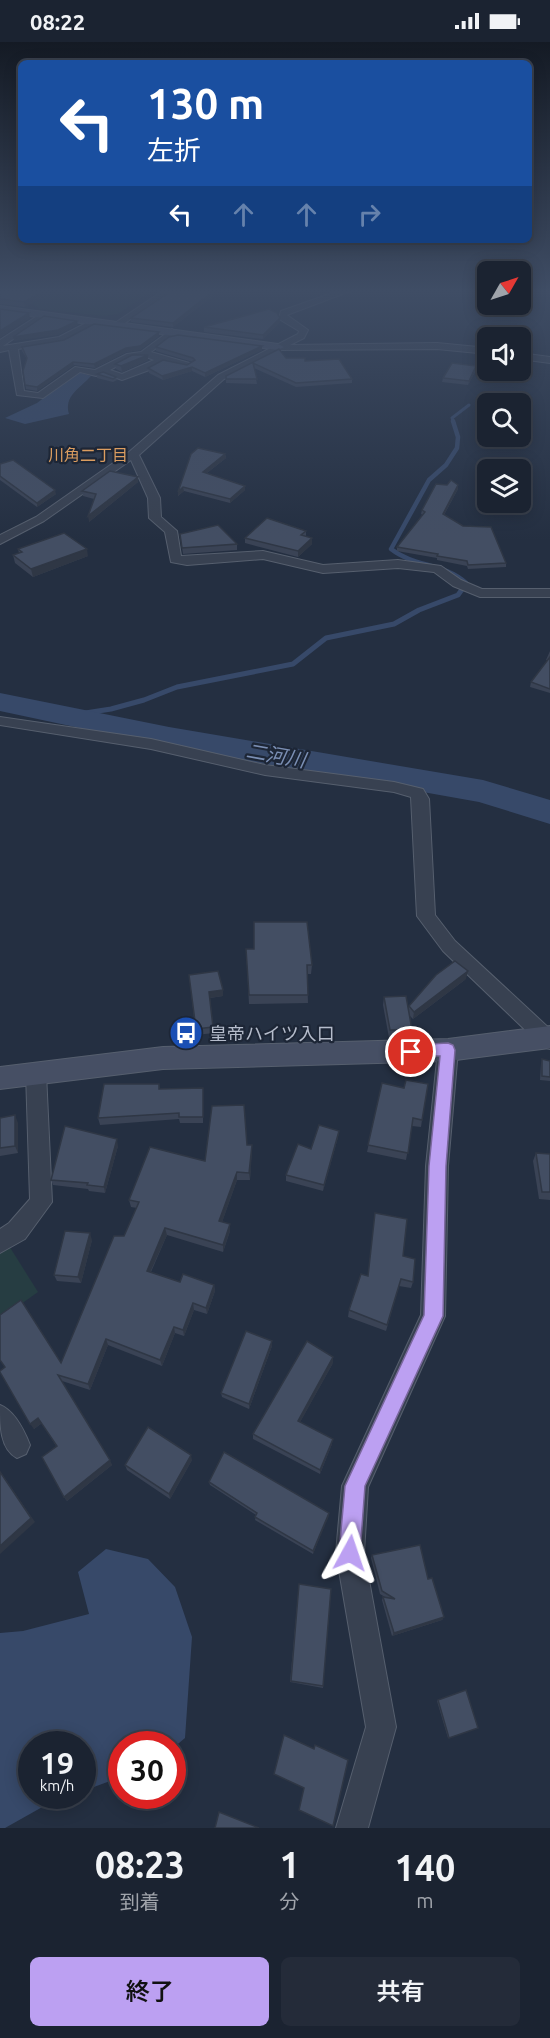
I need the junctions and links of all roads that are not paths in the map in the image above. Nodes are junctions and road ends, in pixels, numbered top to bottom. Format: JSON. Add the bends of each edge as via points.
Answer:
{"nodes":[{"id":1,"x":17,"y":373,"type":"edge"},
{"id":2,"x":72,"y":373,"type":"edge"},
{"id":3,"x":112,"y":373,"type":"edge"},
{"id":4,"x":132,"y":373,"type":"edge"},
{"id":5,"x":228,"y":373,"type":"edge"},
{"id":6,"x":133,"y":454,"type":"junction"},
{"id":7,"x":0,"y":540,"type":"edge"},
{"id":8,"x":550,"y":593,"type":"edge"},
{"id":9,"x":0,"y":721,"type":"edge"},
{"id":10,"x":549,"y":1038,"type":"edge"},
{"id":11,"x":448,"y":1050,"type":"junction"},
{"id":12,"x":36,"y":1073,"type":"junction"},
{"id":13,"x":0,"y":1078,"type":"edge"},
{"id":14,"x":0,"y":1242,"type":"edge"},
{"id":15,"x":0,"y":1418,"type":"edge"},
{"id":16,"x":17,"y":1444,"type":"dead end"},
{"id":17,"x":352,"y":1828,"type":"edge"}],
"edges":[{"from":1,"to":2,"type":"street","via":[[20,393],[40,396]]},
{"from":3,"to":4,"type":"street","via":[[122,377]]},
{"from":5,"to":6,"type":"street"},
{"from":6,"to":7,"type":"street","via":[[40,519]]},
{"from":6,"to":8,"type":"street","via":[[154,498],[155,518],[171,531],[175,559],[263,555],[323,569],[398,564],[437,569],[480,593]]},
{"from":9,"to":10,"type":"street","via":[[151,744],[265,770],[417,793],[421,800],[426,916],[449,946]]},
{"from":10,"to":11,"type":"street"},
{"from":11,"to":12,"type":"street","via":[[163,1058]]},
{"from":11,"to":17,"type":"street","via":[[437,1166],[434,1316],[355,1486],[350,1553],[381,1727]]},
{"from":12,"to":13,"type":"street"},
{"from":12,"to":14,"type":"street","via":[[40,1202],[17,1231]]},
{"from":15,"to":16,"type":"street"}]}
